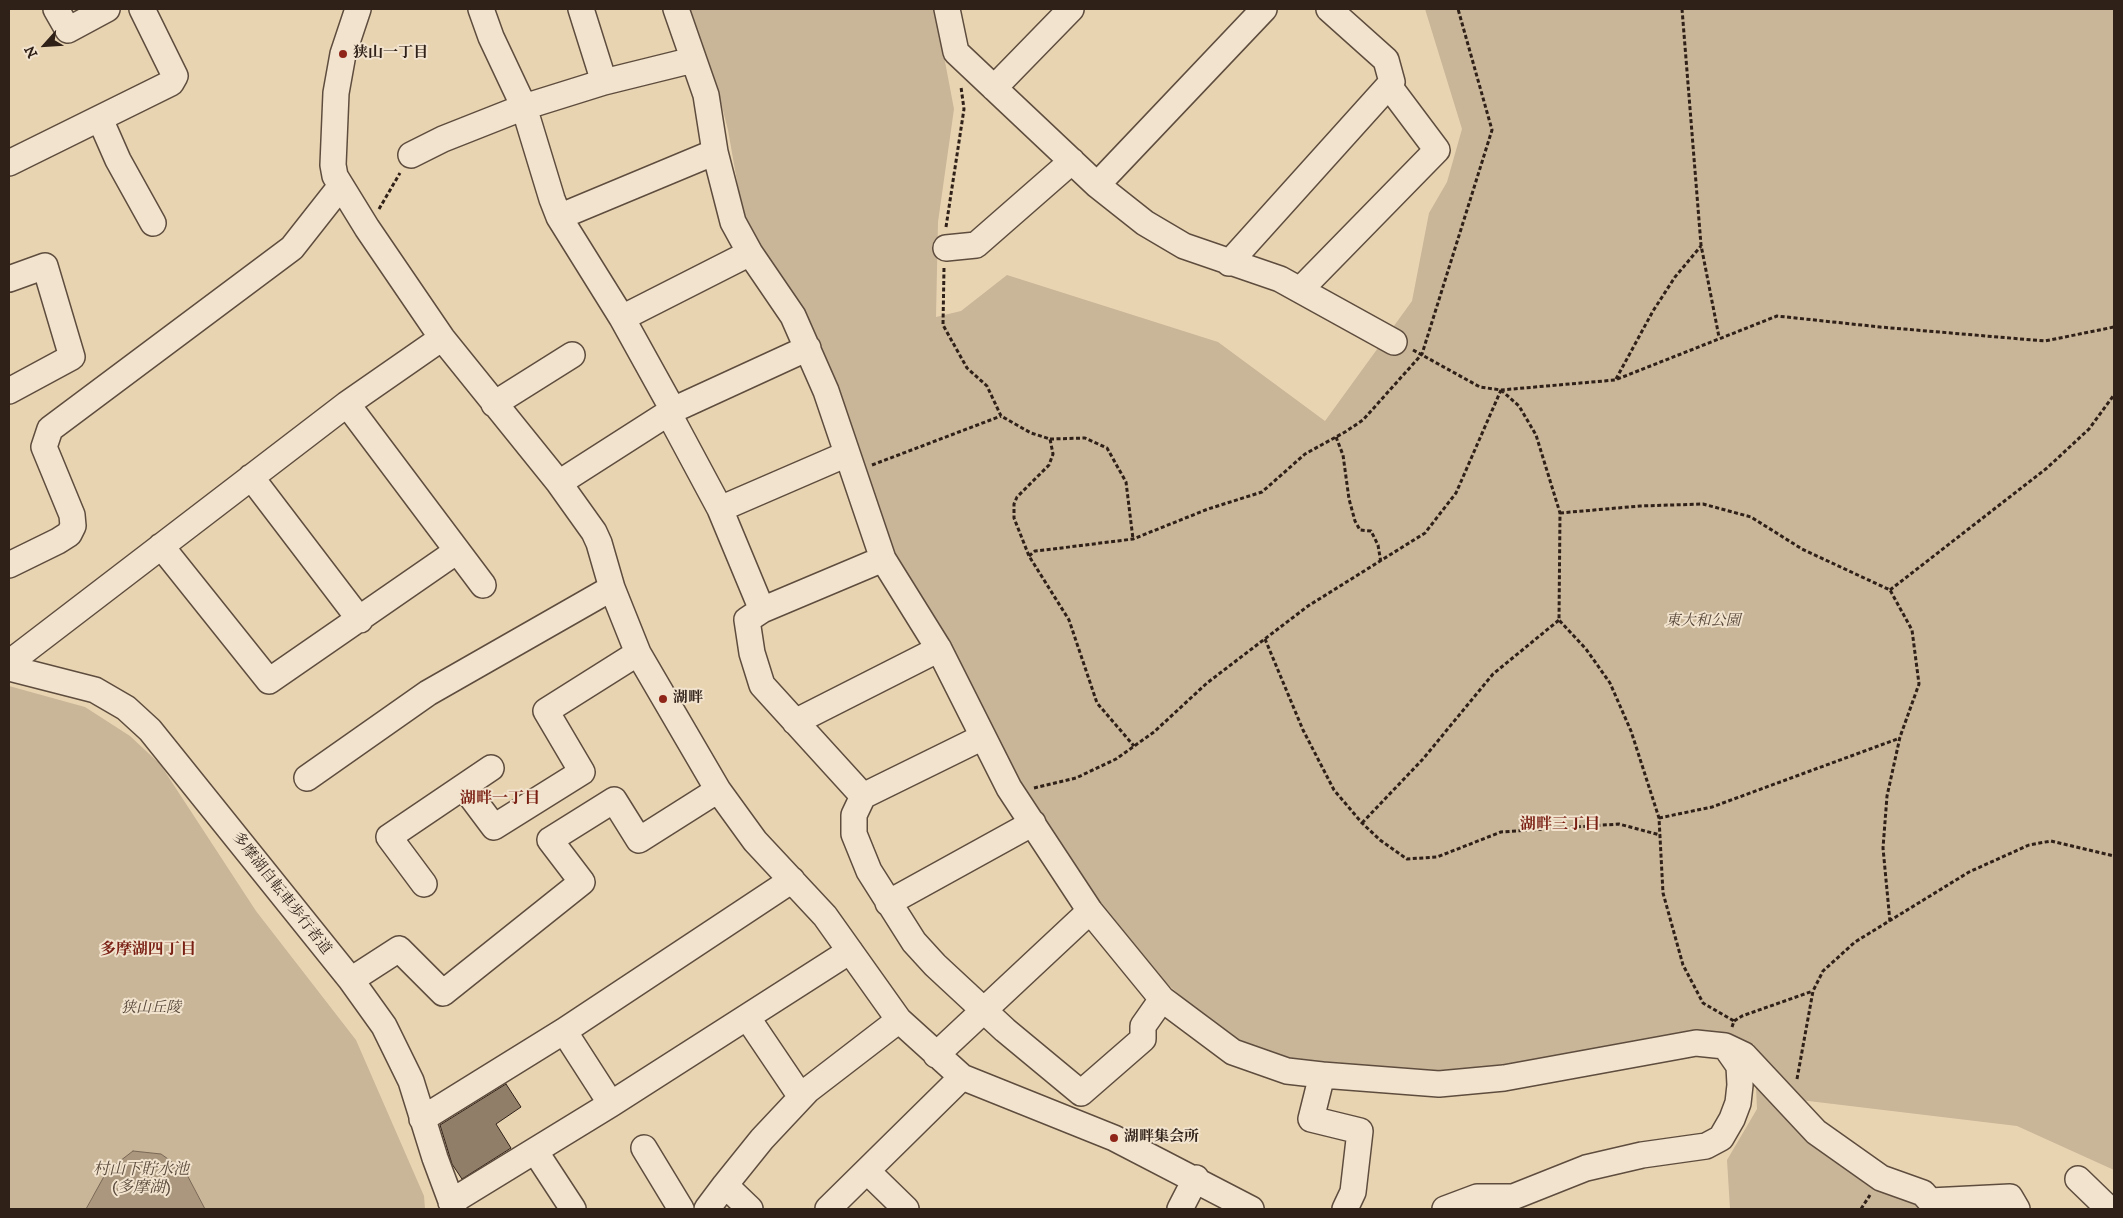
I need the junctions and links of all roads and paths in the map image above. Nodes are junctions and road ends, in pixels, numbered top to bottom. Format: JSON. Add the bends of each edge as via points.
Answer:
{"nodes":[{"id":1,"x":56,"y":9,"type":"edge"},
{"id":2,"x":107,"y":9,"type":"edge"},
{"id":3,"x":142,"y":9,"type":"edge"},
{"id":4,"x":358,"y":9,"type":"edge"},
{"id":5,"x":482,"y":9,"type":"edge"},
{"id":6,"x":581,"y":9,"type":"edge"},
{"id":7,"x":676,"y":9,"type":"edge"},
{"id":8,"x":947,"y":9,"type":"edge"},
{"id":9,"x":1071,"y":9,"type":"edge"},
{"id":10,"x":1264,"y":9,"type":"edge"},
{"id":11,"x":1330,"y":9,"type":"edge"},
{"id":12,"x":1458,"y":9,"type":"edge"},
{"id":13,"x":1682,"y":9,"type":"edge"},
{"id":14,"x":956,"y":52,"type":"junction"},
{"id":15,"x":693,"y":60,"type":"junction"},
{"id":16,"x":604,"y":82,"type":"junction"},
{"id":17,"x":1389,"y":86,"type":"junction"},
{"id":18,"x":994,"y":88,"type":"junction"},
{"id":19,"x":524,"y":107,"type":"junction"},
{"id":20,"x":100,"y":119,"type":"junction"},
{"id":21,"x":715,"y":152,"type":"junction"},
{"id":22,"x":412,"y":155,"type":"joint"},
{"id":23,"x":1072,"y":161,"type":"junction"},
{"id":24,"x":9,"y":163,"type":"edge"},
{"id":25,"x":1097,"y":185,"type":"junction"},
{"id":26,"x":340,"y":187,"type":"junction"},
{"id":27,"x":559,"y":217,"type":"junction"},
{"id":28,"x":153,"y":223,"type":"dead end"},
{"id":29,"x":367,"y":228,"type":"junction"},
{"id":30,"x":1701,"y":245,"type":"junction"},
{"id":31,"x":946,"y":248,"type":"junction"},
{"id":32,"x":750,"y":253,"type":"junction"},
{"id":33,"x":1229,"y":263,"type":"junction"},
{"id":34,"x":9,"y":279,"type":"edge"},
{"id":35,"x":1300,"y":290,"type":"junction"},
{"id":36,"x":622,"y":318,"type":"junction"},
{"id":37,"x":2114,"y":328,"type":"edge"},
{"id":38,"x":1719,"y":337,"type":"junction"},
{"id":39,"x":442,"y":338,"type":"junction"},
{"id":40,"x":1394,"y":342,"type":"joint"},
{"id":41,"x":808,"y":348,"type":"junction"},
{"id":42,"x":1422,"y":354,"type":"junction"},
{"id":43,"x":572,"y":355,"type":"dead end"},
{"id":44,"x":1615,"y":380,"type":"junction"},
{"id":45,"x":1501,"y":390,"type":"junction"},
{"id":46,"x":9,"y":391,"type":"edge"},
{"id":47,"x":2114,"y":395,"type":"edge"},
{"id":48,"x":347,"y":404,"type":"junction"},
{"id":49,"x":494,"y":404,"type":"junction"},
{"id":50,"x":671,"y":412,"type":"junction"},
{"id":51,"x":1001,"y":416,"type":"junction"},
{"id":52,"x":1336,"y":437,"type":"junction"},
{"id":53,"x":1050,"y":439,"type":"junction"},
{"id":54,"x":846,"y":454,"type":"junction"},
{"id":55,"x":879,"y":462,"type":"dead end"},
{"id":56,"x":251,"y":476,"type":"junction"},
{"id":57,"x":559,"y":483,"type":"junction"},
{"id":58,"x":720,"y":509,"type":"junction"},
{"id":59,"x":1560,"y":513,"type":"junction"},
{"id":60,"x":1134,"y":539,"type":"junction"},
{"id":61,"x":161,"y":546,"type":"junction"},
{"id":62,"x":457,"y":551,"type":"junction"},
{"id":63,"x":1029,"y":556,"type":"junction"},
{"id":64,"x":883,"y":559,"type":"junction"},
{"id":65,"x":1381,"y":563,"type":"junction"},
{"id":66,"x":9,"y":565,"type":"edge"},
{"id":67,"x":483,"y":585,"type":"dead end"},
{"id":68,"x":612,"y":588,"type":"junction"},
{"id":69,"x":1890,"y":590,"type":"junction"},
{"id":70,"x":762,"y":610,"type":"junction"},
{"id":71,"x":360,"y":620,"type":"junction"},
{"id":72,"x":1559,"y":620,"type":"junction"},
{"id":73,"x":1265,"y":639,"type":"junction"},
{"id":74,"x":939,"y":649,"type":"junction"},
{"id":75,"x":638,"y":653,"type":"junction"},
{"id":76,"x":9,"y":663,"type":"edge"},
{"id":77,"x":9,"y":668,"type":"edge"},
{"id":78,"x":795,"y":722,"type":"junction"},
{"id":79,"x":983,"y":737,"type":"junction"},
{"id":80,"x":1900,"y":737,"type":"junction"},
{"id":81,"x":1134,"y":746,"type":"junction"},
{"id":82,"x":491,"y":768,"type":"dead end"},
{"id":83,"x":307,"y":778,"type":"dead end"},
{"id":84,"x":464,"y":787,"type":"junction"},
{"id":85,"x":1036,"y":788,"type":"dead end"},
{"id":86,"x":718,"y":790,"type":"junction"},
{"id":87,"x":863,"y":796,"type":"junction"},
{"id":88,"x":1659,"y":818,"type":"junction"},
{"id":89,"x":1033,"y":823,"type":"junction"},
{"id":90,"x":1362,"y":823,"type":"junction"},
{"id":91,"x":1660,"y":835,"type":"junction"},
{"id":92,"x":2114,"y":856,"type":"edge"},
{"id":93,"x":792,"y":880,"type":"junction"},
{"id":94,"x":424,"y":884,"type":"dead end"},
{"id":95,"x":888,"y":903,"type":"junction"},
{"id":96,"x":1090,"y":911,"type":"junction"},
{"id":97,"x":1890,"y":922,"type":"junction"},
{"id":98,"x":850,"y":951,"type":"junction"},
{"id":99,"x":351,"y":980,"type":"junction"},
{"id":100,"x":1814,"y":991,"type":"junction"},
{"id":101,"x":1162,"y":999,"type":"junction"},
{"id":102,"x":983,"y":1008,"type":"junction"},
{"id":103,"x":1742,"y":1016,"type":"dead end"},
{"id":104,"x":747,"y":1017,"type":"junction"},
{"id":105,"x":899,"y":1020,"type":"junction"},
{"id":106,"x":1734,"y":1021,"type":"dead end"},
{"id":107,"x":564,"y":1030,"type":"junction"},
{"id":108,"x":1725,"y":1046,"type":"junction"},
{"id":109,"x":936,"y":1055,"type":"junction"},
{"id":110,"x":1322,"y":1075,"type":"junction"},
{"id":111,"x":962,"y":1077,"type":"junction"},
{"id":112,"x":801,"y":1097,"type":"junction"},
{"id":113,"x":611,"y":1104,"type":"junction"},
{"id":114,"x":1791,"y":1105,"type":"junction"},
{"id":115,"x":422,"y":1119,"type":"junction"},
{"id":116,"x":644,"y":1148,"type":"dead end"},
{"id":117,"x":535,"y":1151,"type":"junction"},
{"id":118,"x":867,"y":1171,"type":"junction"},
{"id":119,"x":1196,"y":1178,"type":"junction"},
{"id":120,"x":2078,"y":1179,"type":"dead end"},
{"id":121,"x":725,"y":1185,"type":"junction"},
{"id":122,"x":1512,"y":1203,"type":"edge"},
{"id":123,"x":1933,"y":1205,"type":"edge"},
{"id":124,"x":453,"y":1206,"type":"edge"},
{"id":125,"x":573,"y":1209,"type":"edge"},
{"id":126,"x":681,"y":1209,"type":"edge"},
{"id":127,"x":707,"y":1209,"type":"edge"},
{"id":128,"x":750,"y":1209,"type":"edge"},
{"id":129,"x":828,"y":1209,"type":"edge"},
{"id":130,"x":906,"y":1209,"type":"edge"},
{"id":131,"x":1180,"y":1209,"type":"edge"},
{"id":132,"x":1251,"y":1209,"type":"edge"},
{"id":133,"x":1346,"y":1209,"type":"edge"},
{"id":134,"x":1445,"y":1209,"type":"edge"},
{"id":135,"x":2017,"y":1209,"type":"edge"},
{"id":136,"x":2109,"y":1209,"type":"edge"}],
"edges":[{"from":1,"to":2,"type":"street","via":[[68,30]]},
{"from":3,"to":20,"type":"street","via":[[175,76],[171,83]]},
{"from":4,"to":26,"type":"street","via":[[343,54],[336,93],[333,165]]},
{"from":5,"to":19,"type":"street","via":[[491,37]]},
{"from":6,"to":16,"type":"street"},
{"from":7,"to":15,"type":"street"},
{"from":8,"to":14,"type":"street"},
{"from":9,"to":18,"type":"street"},
{"from":10,"to":25,"type":"street"},
{"from":11,"to":17,"type":"street","via":[[1386,60],[1392,82]]},
{"from":12,"to":42,"type":"path","via":[[1492,130]]},
{"from":13,"to":30,"type":"path"},
{"from":14,"to":18,"type":"street"},
{"from":14,"to":31,"type":"path","via":[[964,109],[946,224]]},
{"from":15,"to":16,"type":"street"},
{"from":15,"to":21,"type":"street","via":[[706,95]]},
{"from":16,"to":19,"type":"street"},
{"from":17,"to":33,"type":"street"},
{"from":17,"to":35,"type":"street","via":[[1437,150]]},
{"from":18,"to":23,"type":"street"},
{"from":19,"to":22,"type":"street"},
{"from":19,"to":27,"type":"street"},
{"from":20,"to":24,"type":"street"},
{"from":20,"to":28,"type":"street","via":[[118,160]]},
{"from":21,"to":27,"type":"street"},
{"from":21,"to":32,"type":"street","via":[[733,222]]},
{"from":22,"to":29,"type":"path"},
{"from":23,"to":25,"type":"street"},
{"from":23,"to":31,"type":"street","via":[[976,245]]},
{"from":25,"to":33,"type":"street","via":[[1145,224],[1184,246]]},
{"from":26,"to":29,"type":"street"},
{"from":26,"to":66,"type":"street","via":[[292,248],[50,429],[44,447],[72,515],[72,526],[69,534],[58,542]]},
{"from":27,"to":36,"type":"street"},
{"from":29,"to":39,"type":"street"},
{"from":30,"to":38,"type":"path"},
{"from":30,"to":44,"type":"path","via":[[1653,311]]},
{"from":31,"to":51,"type":"path","via":[[942,283],[943,325],[967,368],[987,386]]},
{"from":32,"to":36,"type":"street"},
{"from":32,"to":41,"type":"street","via":[[793,316]]},
{"from":33,"to":35,"type":"street","via":[[1280,279]]},
{"from":34,"to":46,"type":"street","via":[[45,266],[72,357]]},
{"from":35,"to":40,"type":"street"},
{"from":36,"to":50,"type":"street"},
{"from":37,"to":38,"type":"path","via":[[2045,340],[1777,316]]},
{"from":38,"to":44,"type":"path","via":[[1641,372]]},
{"from":39,"to":48,"type":"street"},
{"from":39,"to":49,"type":"street"},
{"from":40,"to":42,"type":"path"},
{"from":41,"to":50,"type":"street"},
{"from":41,"to":54,"type":"street"},
{"from":42,"to":45,"type":"path","via":[[1480,387]]},
{"from":42,"to":52,"type":"path","via":[[1363,420]]},
{"from":43,"to":49,"type":"street"},
{"from":44,"to":45,"type":"path"},
{"from":45,"to":59,"type":"path","via":[[1519,406],[1536,435]]},
{"from":45,"to":65,"type":"path","via":[[1456,493],[1425,533]]},
{"from":47,"to":69,"type":"path","via":[[2089,429],[2047,468]]},
{"from":48,"to":56,"type":"street"},
{"from":48,"to":62,"type":"street"},
{"from":49,"to":57,"type":"street"},
{"from":50,"to":57,"type":"street"},
{"from":50,"to":58,"type":"street"},
{"from":51,"to":53,"type":"path","via":[[1031,434]]},
{"from":51,"to":55,"type":"path"},
{"from":52,"to":60,"type":"path","via":[[1305,454],[1262,492],[1208,509]]},
{"from":52,"to":65,"type":"path","via":[[1343,455],[1348,499],[1355,521],[1360,530],[1371,531],[1378,545]]},
{"from":53,"to":60,"type":"path","via":[[1085,438],[1107,448],[1126,482]]},
{"from":53,"to":63,"type":"path","via":[[1053,454],[1049,465],[1022,490],[1014,504],[1014,518]]},
{"from":54,"to":58,"type":"street"},
{"from":54,"to":64,"type":"street"},
{"from":56,"to":61,"type":"street"},
{"from":56,"to":71,"type":"street"},
{"from":57,"to":68,"type":"street","via":[[600,543]]},
{"from":58,"to":70,"type":"street"},
{"from":59,"to":69,"type":"path","via":[[1702,504],[1751,517],[1802,549]]},
{"from":59,"to":72,"type":"path"},
{"from":60,"to":63,"type":"path","via":[[1035,551]]},
{"from":61,"to":71,"type":"street","via":[[269,682]]},
{"from":61,"to":76,"type":"street"},
{"from":62,"to":67,"type":"street"},
{"from":62,"to":71,"type":"street"},
{"from":63,"to":81,"type":"path","via":[[1069,620],[1096,703]]},
{"from":64,"to":70,"type":"street"},
{"from":64,"to":74,"type":"street"},
{"from":65,"to":73,"type":"path","via":[[1308,606]]},
{"from":68,"to":75,"type":"street"},
{"from":68,"to":83,"type":"street","via":[[428,693]]},
{"from":69,"to":80,"type":"path","via":[[1912,630],[1920,684]]},
{"from":70,"to":78,"type":"street","via":[[747,620],[752,653],[762,685]]},
{"from":72,"to":88,"type":"path","via":[[1610,683],[1631,731]]},
{"from":72,"to":90,"type":"path","via":[[1493,674],[1423,759]]},
{"from":73,"to":81,"type":"path","via":[[1207,683]]},
{"from":73,"to":90,"type":"path","via":[[1303,730],[1334,790]]},
{"from":74,"to":78,"type":"street"},
{"from":74,"to":79,"type":"street"},
{"from":75,"to":84,"type":"street","via":[[546,712],[582,772],[494,827]]},
{"from":75,"to":86,"type":"street"},
{"from":77,"to":99,"type":"street","via":[[95,690],[138,718]]},
{"from":78,"to":87,"type":"street"},
{"from":79,"to":87,"type":"street"},
{"from":79,"to":89,"type":"street","via":[[1009,788]]},
{"from":80,"to":88,"type":"path","via":[[1712,808]]},
{"from":80,"to":97,"type":"path","via":[[1887,796],[1883,848]]},
{"from":81,"to":85,"type":"path","via":[[1116,759],[1076,778]]},
{"from":82,"to":84,"type":"street"},
{"from":84,"to":94,"type":"street","via":[[389,837]]},
{"from":86,"to":93,"type":"street","via":[[755,841]]},
{"from":86,"to":99,"type":"street","via":[[639,840],[614,800],[550,840],[582,882],[443,993],[398,949]]},
{"from":87,"to":95,"type":"street","via":[[854,816],[854,834],[869,871]]},
{"from":88,"to":91,"type":"path"},
{"from":89,"to":95,"type":"street"},
{"from":89,"to":96,"type":"street"},
{"from":90,"to":91,"type":"path","via":[[1408,859],[1437,857],[1500,832],[1619,824]]},
{"from":91,"to":106,"type":"path","via":[[1663,893],[1683,966],[1703,1004]]},
{"from":92,"to":97,"type":"path","via":[[2051,841],[2029,845],[1969,872]]},
{"from":93,"to":98,"type":"street","via":[[825,916]]},
{"from":93,"to":107,"type":"street"},
{"from":95,"to":102,"type":"street","via":[[934,965]]},
{"from":96,"to":101,"type":"street"},
{"from":96,"to":102,"type":"street"},
{"from":97,"to":100,"type":"path","via":[[1856,942],[1836,959],[1823,971]]},
{"from":98,"to":104,"type":"street"},
{"from":98,"to":105,"type":"street"},
{"from":99,"to":115,"type":"street","via":[[396,1048],[411,1080]]},
{"from":100,"to":103,"type":"path"},
{"from":100,"to":114,"type":"path"},
{"from":101,"to":102,"type":"street","via":[[1143,1026],[1143,1039],[1081,1093]]},
{"from":101,"to":110,"type":"street","via":[[1233,1052],[1287,1071]]},
{"from":102,"to":109,"type":"street"},
{"from":104,"to":112,"type":"street"},
{"from":104,"to":113,"type":"street"},
{"from":105,"to":109,"type":"street"},
{"from":105,"to":112,"type":"street"},
{"from":107,"to":113,"type":"street"},
{"from":107,"to":115,"type":"street"},
{"from":108,"to":110,"type":"street","via":[[1696,1043],[1504,1078],[1438,1084]]},
{"from":108,"to":114,"type":"street","via":[[1744,1055]]},
{"from":108,"to":122,"type":"street","via":[[1739,1066],[1740,1085],[1738,1104],[1721,1138],[1706,1146],[1642,1155],[1586,1168]]},
{"from":109,"to":111,"type":"street"},
{"from":110,"to":133,"type":"street","via":[[1311,1119],[1360,1132],[1353,1192]]},
{"from":111,"to":118,"type":"street"},
{"from":111,"to":119,"type":"street","via":[[1114,1138]]},
{"from":112,"to":121,"type":"street"},
{"from":113,"to":117,"type":"street"},
{"from":114,"to":123,"type":"street","via":[[1816,1132],[1852,1159],[1891,1184],[1922,1193]]},
{"from":115,"to":124,"type":"street"},
{"from":116,"to":126,"type":"street"},
{"from":117,"to":124,"type":"street"},
{"from":117,"to":125,"type":"street"},
{"from":118,"to":129,"type":"street"},
{"from":118,"to":130,"type":"street"},
{"from":119,"to":131,"type":"street"},
{"from":119,"to":132,"type":"street"},
{"from":120,"to":136,"type":"street"},
{"from":121,"to":127,"type":"street"},
{"from":121,"to":128,"type":"street"},
{"from":122,"to":134,"type":"street","via":[[1477,1197]]},
{"from":123,"to":135,"type":"street","via":[[2010,1197]]}]}
